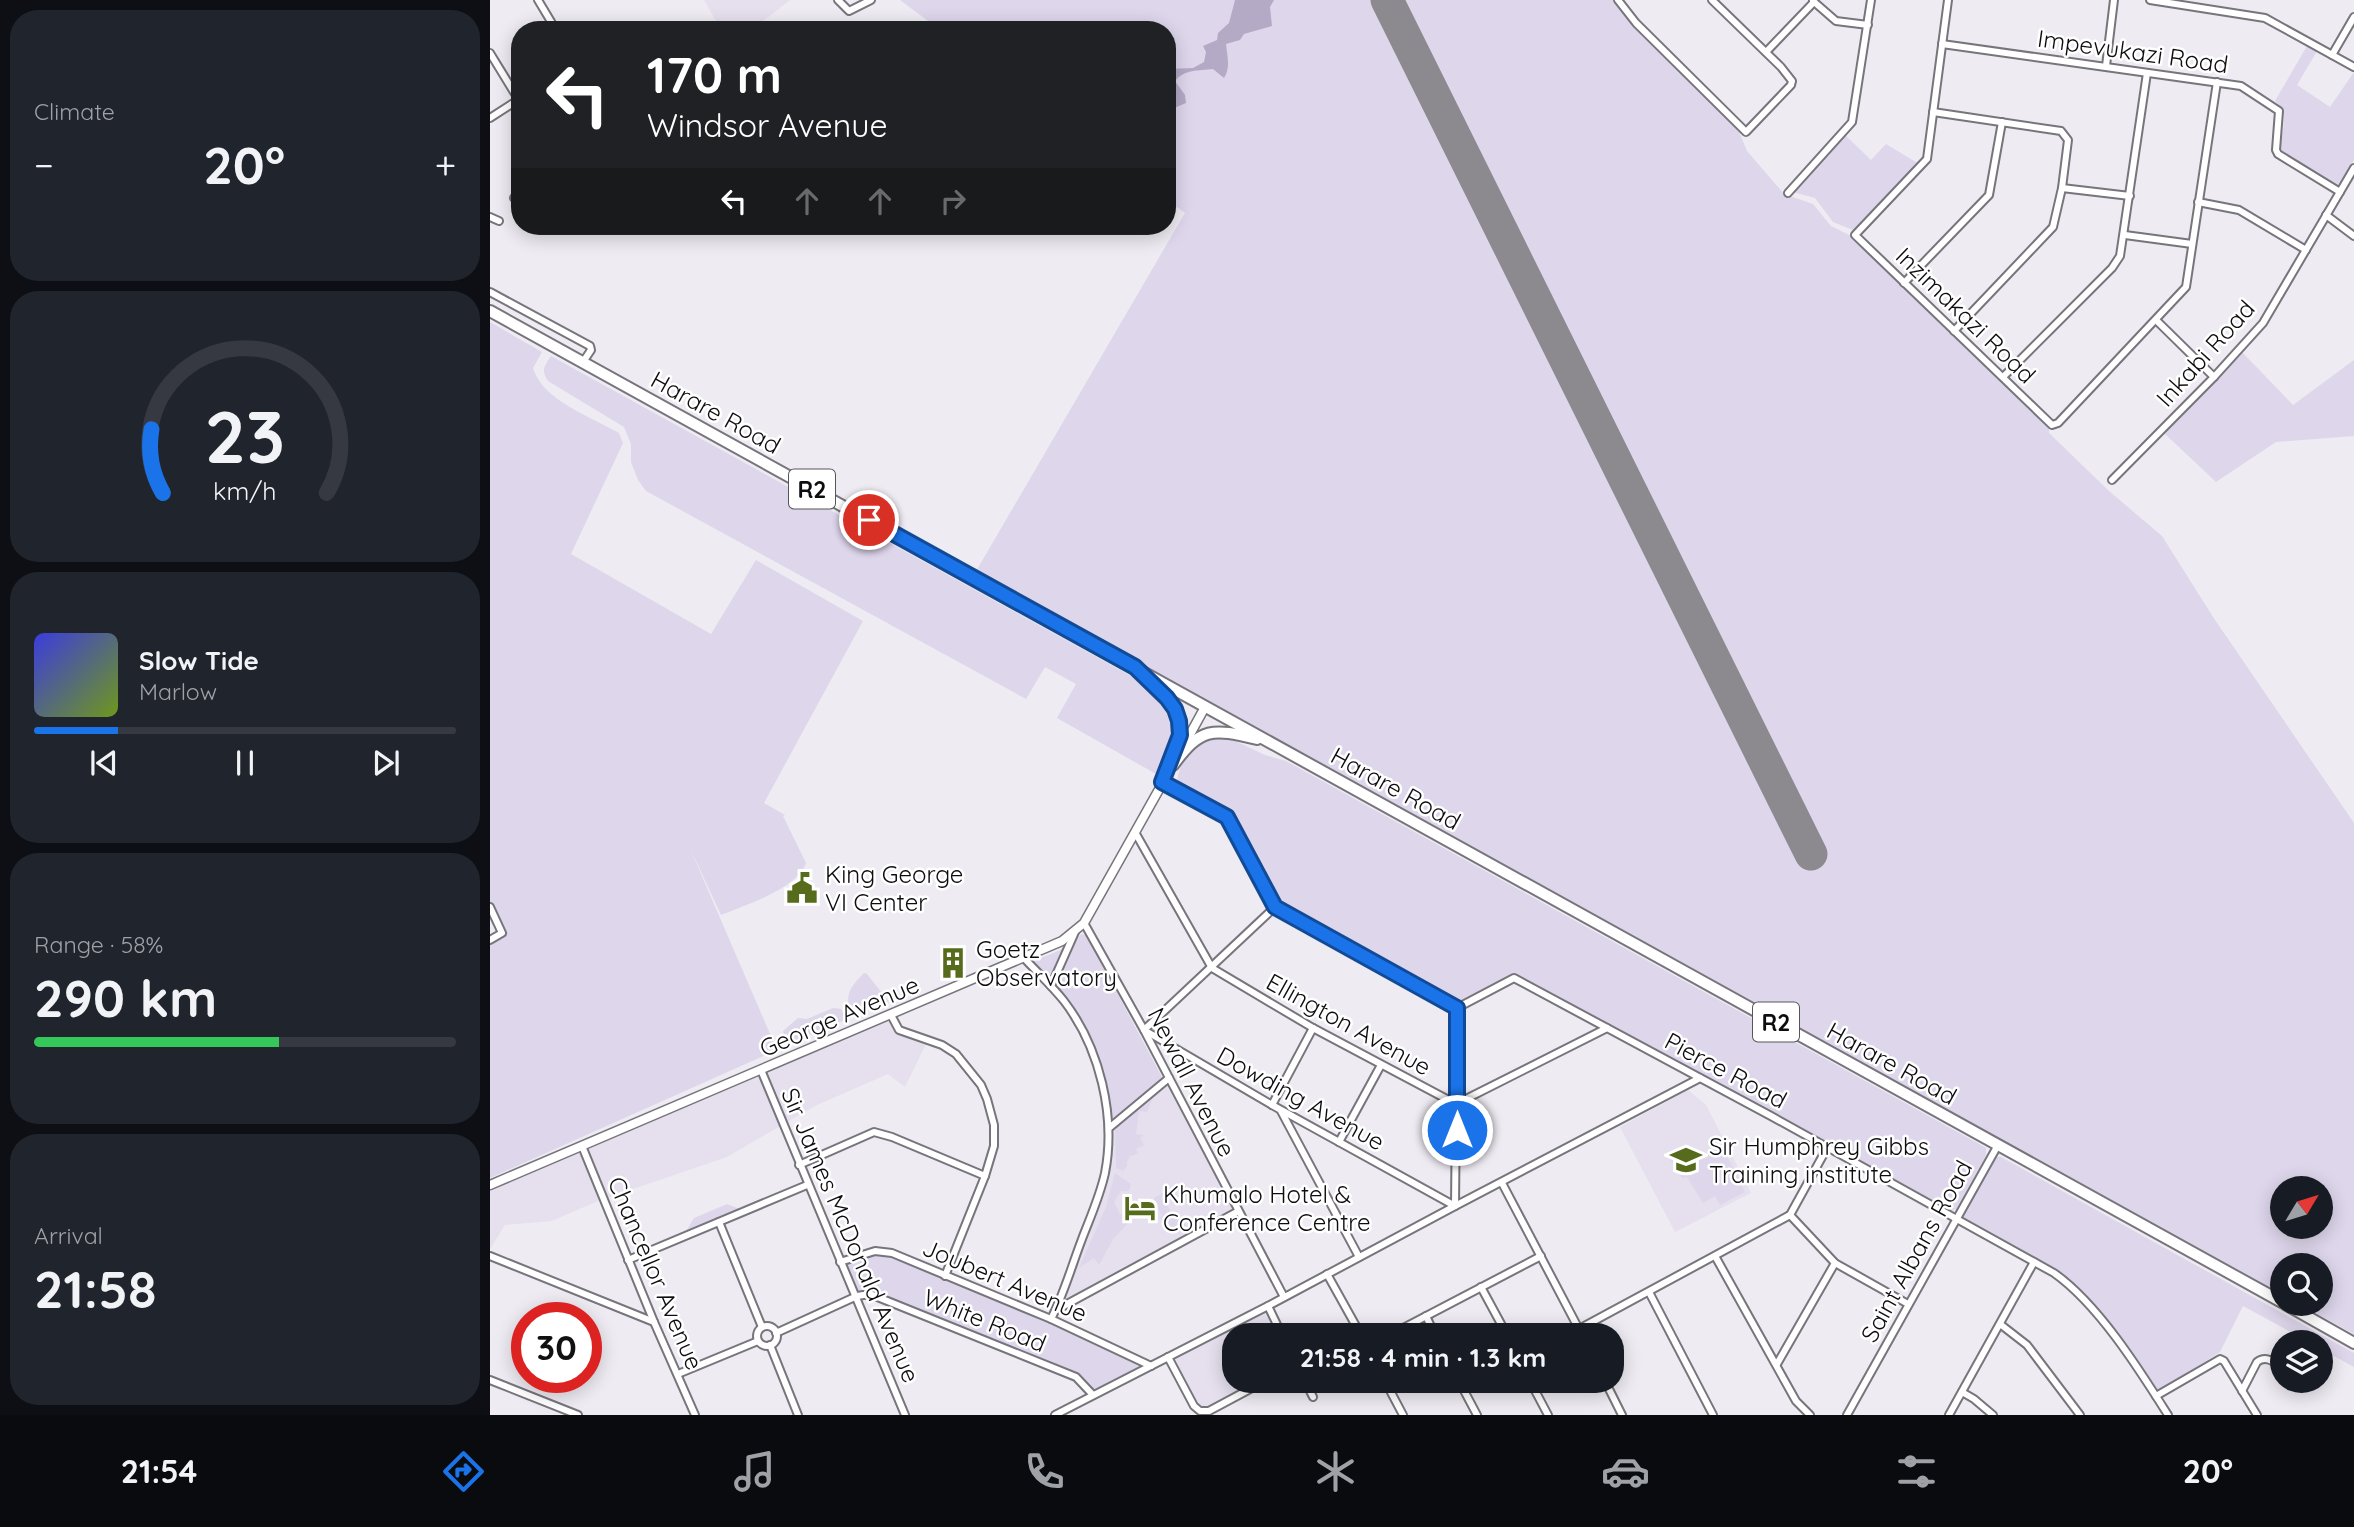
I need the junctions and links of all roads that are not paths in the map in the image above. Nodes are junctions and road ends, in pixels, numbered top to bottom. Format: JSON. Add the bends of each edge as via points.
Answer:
{"nodes":[{"id":1,"x":538,"y":0,"type":"edge"},
{"id":2,"x":838,"y":0,"type":"edge"},
{"id":3,"x":871,"y":0,"type":"edge"},
{"id":4,"x":1618,"y":0,"type":"edge"},
{"id":5,"x":1712,"y":0,"type":"edge"},
{"id":6,"x":1871,"y":0,"type":"edge"},
{"id":7,"x":1948,"y":0,"type":"edge"},
{"id":8,"x":2114,"y":0,"type":"edge"},
{"id":9,"x":2150,"y":0,"type":"edge"},
{"id":10,"x":2227,"y":0,"type":"edge"},
{"id":11,"x":1813,"y":1,"type":"edge"},
{"id":12,"x":2226,"y":10,"type":"junction"},
{"id":13,"x":2354,"y":17,"type":"edge"},
{"id":14,"x":551,"y":21,"type":"edge"},
{"id":15,"x":1868,"y":25,"type":"junction"},
{"id":16,"x":1942,"y":44,"type":"junction"},
{"id":17,"x":1766,"y":52,"type":"junction"},
{"id":18,"x":490,"y":53,"type":"edge"},
{"id":19,"x":2332,"y":55,"type":"junction"},
{"id":20,"x":2106,"y":66,"type":"junction"},
{"id":21,"x":2354,"y":67,"type":"edge"},
{"id":22,"x":2147,"y":73,"type":"junction"},
{"id":23,"x":2217,"y":82,"type":"junction"},
{"id":24,"x":511,"y":88,"type":"edge"},
{"id":25,"x":511,"y":106,"type":"edge"},
{"id":26,"x":1933,"y":112,"type":"junction"},
{"id":27,"x":490,"y":118,"type":"edge"},
{"id":28,"x":2002,"y":122,"type":"junction"},
{"id":29,"x":2354,"y":168,"type":"edge"},
{"id":30,"x":2062,"y":188,"type":"junction"},
{"id":31,"x":2340,"y":192,"type":"junction"},
{"id":32,"x":1788,"y":194,"type":"dead end"},
{"id":33,"x":2130,"y":197,"type":"junction"},
{"id":34,"x":2198,"y":202,"type":"junction"},
{"id":35,"x":2326,"y":215,"type":"junction"},
{"id":36,"x":490,"y":217,"type":"edge"},
{"id":37,"x":499,"y":221,"type":"dead end"},
{"id":38,"x":2125,"y":235,"type":"junction"},
{"id":39,"x":2354,"y":236,"type":"edge"},
{"id":40,"x":2192,"y":244,"type":"junction"},
{"id":41,"x":2306,"y":250,"type":"junction"},
{"id":42,"x":1905,"y":283,"type":"junction"},
{"id":43,"x":490,"y":292,"type":"edge"},
{"id":44,"x":490,"y":311,"type":"edge"},
{"id":45,"x":2156,"y":320,"type":"junction"},
{"id":46,"x":1954,"y":331,"type":"junction"},
{"id":47,"x":583,"y":362,"type":"junction"},
{"id":48,"x":2003,"y":377,"type":"junction"},
{"id":49,"x":2214,"y":377,"type":"junction"},
{"id":50,"x":2112,"y":480,"type":"dead end"},
{"id":51,"x":1135,"y":667,"type":"junction"},
{"id":52,"x":1203,"y":706,"type":"junction"},
{"id":53,"x":1270,"y":741,"type":"junction"},
{"id":54,"x":1171,"y":765,"type":"junction"},
{"id":55,"x":1164,"y":780,"type":"junction"},
{"id":56,"x":1136,"y":834,"type":"junction"},
{"id":57,"x":490,"y":907,"type":"edge"},
{"id":58,"x":1275,"y":907,"type":"junction"},
{"id":59,"x":1084,"y":923,"type":"junction"},
{"id":60,"x":1075,"y":932,"type":"junction"},
{"id":61,"x":490,"y":940,"type":"edge"},
{"id":62,"x":1024,"y":958,"type":"junction"},
{"id":63,"x":1212,"y":968,"type":"junction"},
{"id":64,"x":1051,"y":986,"type":"junction"},
{"id":65,"x":1457,"y":1008,"type":"junction"},
{"id":66,"x":891,"y":1015,"type":"junction"},
{"id":67,"x":1312,"y":1028,"type":"junction"},
{"id":68,"x":1607,"y":1028,"type":"junction"},
{"id":69,"x":1144,"y":1030,"type":"junction"},
{"id":70,"x":1381,"y":1065,"type":"junction"},
{"id":71,"x":761,"y":1070,"type":"junction"},
{"id":72,"x":1168,"y":1077,"type":"junction"},
{"id":73,"x":1700,"y":1078,"type":"junction"},
{"id":74,"x":1456,"y":1104,"type":"junction"},
{"id":75,"x":1272,"y":1105,"type":"junction"},
{"id":76,"x":1281,"y":1110,"type":"junction"},
{"id":77,"x":1108,"y":1128,"type":"junction"},
{"id":78,"x":1339,"y":1142,"type":"junction"},
{"id":79,"x":1998,"y":1145,"type":"junction"},
{"id":80,"x":582,"y":1146,"type":"junction"},
{"id":81,"x":1828,"y":1148,"type":"junction"},
{"id":82,"x":799,"y":1165,"type":"junction"},
{"id":83,"x":985,"y":1176,"type":"junction"},
{"id":84,"x":1502,"y":1183,"type":"junction"},
{"id":85,"x":490,"y":1185,"type":"edge"},
{"id":86,"x":807,"y":1185,"type":"junction"},
{"id":87,"x":1455,"y":1206,"type":"junction"},
{"id":88,"x":1237,"y":1212,"type":"junction"},
{"id":89,"x":1790,"y":1215,"type":"junction"},
{"id":90,"x":1955,"y":1219,"type":"junction"},
{"id":91,"x":719,"y":1222,"type":"junction"},
{"id":92,"x":1541,"y":1255,"type":"junction"},
{"id":93,"x":490,"y":1256,"type":"edge"},
{"id":94,"x":1716,"y":1256,"type":"junction"},
{"id":95,"x":1359,"y":1257,"type":"junction"},
{"id":96,"x":628,"y":1260,"type":"junction"},
{"id":97,"x":840,"y":1262,"type":"junction"},
{"id":98,"x":2034,"y":1262,"type":"junction"},
{"id":99,"x":1835,"y":1263,"type":"junction"},
{"id":100,"x":1327,"y":1274,"type":"junction"},
{"id":101,"x":945,"y":1276,"type":"junction"},
{"id":102,"x":1481,"y":1287,"type":"junction"},
{"id":103,"x":1649,"y":1292,"type":"junction"},
{"id":104,"x":857,"y":1296,"type":"junction"},
{"id":105,"x":2270,"y":1296,"type":"edge"},
{"id":106,"x":1283,"y":1297,"type":"junction"},
{"id":107,"x":1908,"y":1304,"type":"junction"},
{"id":108,"x":1268,"y":1306,"type":"junction"},
{"id":109,"x":1056,"y":1310,"type":"junction"},
{"id":110,"x":1426,"y":1316,"type":"junction"},
{"id":111,"x":2306,"y":1316,"type":"edge"},
{"id":112,"x":1051,"y":1319,"type":"junction"},
{"id":113,"x":654,"y":1322,"type":"junction"},
{"id":114,"x":1276,"y":1323,"type":"edge"},
{"id":115,"x":1354,"y":1323,"type":"edge"},
{"id":116,"x":1413,"y":1323,"type":"edge"},
{"id":117,"x":1429,"y":1323,"type":"edge"},
{"id":118,"x":1500,"y":1323,"type":"edge"},
{"id":119,"x":1576,"y":1323,"type":"edge"},
{"id":120,"x":1596,"y":1323,"type":"edge"},
{"id":121,"x":2000,"y":1324,"type":"junction"},
{"id":122,"x":762,"y":1327,"type":"junction"},
{"id":123,"x":776,"y":1333,"type":"junction"},
{"id":124,"x":758,"y":1341,"type":"junction"},
{"id":125,"x":2354,"y":1343,"type":"edge"},
{"id":126,"x":770,"y":1345,"type":"junction"},
{"id":127,"x":1168,"y":1357,"type":"junction"},
{"id":128,"x":2270,"y":1361,"type":"edge"},
{"id":129,"x":1777,"y":1364,"type":"junction"},
{"id":130,"x":1151,"y":1366,"type":"junction"},
{"id":131,"x":678,"y":1374,"type":"junction"},
{"id":132,"x":490,"y":1380,"type":"edge"},
{"id":133,"x":2242,"y":1391,"type":"junction"},
{"id":134,"x":1962,"y":1392,"type":"junction"},
{"id":135,"x":1243,"y":1393,"type":"edge"},
{"id":136,"x":1312,"y":1393,"type":"edge"},
{"id":137,"x":1391,"y":1393,"type":"edge"},
{"id":138,"x":1465,"y":1393,"type":"edge"},
{"id":139,"x":1536,"y":1393,"type":"edge"},
{"id":140,"x":1611,"y":1393,"type":"edge"},
{"id":141,"x":1093,"y":1395,"type":"junction"},
{"id":142,"x":1313,"y":1396,"type":"dead end"},
{"id":143,"x":2156,"y":1396,"type":"junction"},
{"id":144,"x":1060,"y":1414,"type":"edge"},
{"id":145,"x":578,"y":1415,"type":"edge"},
{"id":146,"x":695,"y":1415,"type":"edge"},
{"id":147,"x":798,"y":1415,"type":"edge"},
{"id":148,"x":905,"y":1415,"type":"edge"},
{"id":149,"x":1403,"y":1415,"type":"edge"},
{"id":150,"x":1477,"y":1415,"type":"edge"},
{"id":151,"x":1548,"y":1415,"type":"edge"},
{"id":152,"x":1622,"y":1415,"type":"edge"},
{"id":153,"x":1713,"y":1415,"type":"edge"},
{"id":154,"x":1810,"y":1415,"type":"edge"},
{"id":155,"x":1847,"y":1415,"type":"edge"},
{"id":156,"x":1949,"y":1415,"type":"edge"},
{"id":157,"x":1993,"y":1415,"type":"edge"},
{"id":158,"x":2080,"y":1415,"type":"edge"},
{"id":159,"x":2168,"y":1415,"type":"edge"},
{"id":160,"x":2257,"y":1415,"type":"edge"}],
"edges":[{"from":1,"to":14,"type":"street"},
{"from":2,"to":3,"type":"street","via":[[849,11]]},
{"from":4,"to":17,"type":"street","via":[[1746,132],[1792,83]]},
{"from":5,"to":17,"type":"street"},
{"from":6,"to":15,"type":"street"},
{"from":7,"to":16,"type":"street"},
{"from":8,"to":20,"type":"street"},
{"from":9,"to":12,"type":"street"},
{"from":10,"to":12,"type":"street"},
{"from":11,"to":15,"type":"street","via":[[1836,21]]},
{"from":11,"to":17,"type":"street"},
{"from":12,"to":19,"type":"street","via":[[2265,18]]},
{"from":13,"to":19,"type":"street"},
{"from":15,"to":32,"type":"street","via":[[1852,122]]},
{"from":16,"to":20,"type":"street","name":"Impevukazi Road"},
{"from":16,"to":26,"type":"street"},
{"from":18,"to":24,"type":"street"},
{"from":19,"to":21,"type":"street"},
{"from":20,"to":22,"type":"street","name":"Impevukazi Road"},
{"from":22,"to":23,"type":"street","name":"Impevukazi Road"},
{"from":22,"to":33,"type":"street"},
{"from":23,"to":31,"type":"street","name":"Impevukazi Road","via":[[2241,86],[2277,107],[2278,155]]},
{"from":23,"to":34,"type":"street"},
{"from":25,"to":27,"type":"street"},
{"from":26,"to":28,"type":"street"},
{"from":26,"to":42,"type":"street","name":"Inzimakazi Road","via":[[1926,161],[1855,235]]},
{"from":28,"to":30,"type":"street","via":[[2064,133],[2068,140]]},
{"from":28,"to":42,"type":"street","via":[[1989,195]]},
{"from":29,"to":31,"type":"street","name":"Inkabi Road"},
{"from":30,"to":33,"type":"street"},
{"from":30,"to":46,"type":"street","via":[[2053,227]]},
{"from":31,"to":35,"type":"street","name":"Inkabi Road"},
{"from":33,"to":38,"type":"street"},
{"from":34,"to":40,"type":"street"},
{"from":34,"to":41,"type":"street","via":[[2239,210]]},
{"from":35,"to":39,"type":"street"},
{"from":35,"to":41,"type":"street","name":"Inkabi Road"},
{"from":36,"to":37,"type":"street"},
{"from":38,"to":40,"type":"street"},
{"from":38,"to":48,"type":"street","via":[[2115,264]]},
{"from":40,"to":45,"type":"street","via":[[2185,289]]},
{"from":41,"to":49,"type":"street","name":"Inkabi Road","via":[[2266,319]]},
{"from":42,"to":46,"type":"street","name":"Inzimakazi Road"},
{"from":43,"to":47,"type":"street","via":[[590,346]]},
{"from":44,"to":47,"type":"highway","name":"Harare Road","number":"R2"},
{"from":45,"to":48,"type":"street","name":"Inzimakazi Road","via":[[2054,425]]},
{"from":45,"to":49,"type":"street"},
{"from":46,"to":48,"type":"street","name":"Inzimakazi Road"},
{"from":47,"to":51,"type":"highway","name":"Harare Road","number":"R2"},
{"from":49,"to":50,"type":"street","name":"Inkabi Road"},
{"from":51,"to":52,"type":"highway","name":"Harare Road","number":"R2"},
{"from":51,"to":54,"type":"highway","via":[[1175,709],[1180,735]]},
{"from":52,"to":53,"type":"highway","name":"Harare Road","number":"R2"},
{"from":52,"to":54,"type":"main road","name":"George Avenue"},
{"from":53,"to":54,"type":"highway","via":[[1208,733],[1191,742]]},
{"from":53,"to":79,"type":"highway","name":"Harare Road","number":"R2"},
{"from":54,"to":55,"type":"main road","name":"George Avenue"},
{"from":55,"to":56,"type":"main road","name":"George Avenue"},
{"from":55,"to":58,"type":"street","via":[[1227,817]]},
{"from":56,"to":59,"type":"main road","name":"George Avenue"},
{"from":56,"to":63,"type":"street","name":"Ellington Avenue"},
{"from":57,"to":61,"type":"street","via":[[502,932]]},
{"from":58,"to":63,"type":"street"},
{"from":58,"to":65,"type":"street"},
{"from":59,"to":60,"type":"main road","name":"George Avenue"},
{"from":59,"to":69,"type":"street","name":"Newall Avenue"},
{"from":60,"to":62,"type":"main road","name":"George Avenue"},
{"from":60,"to":64,"type":"street"},
{"from":62,"to":64,"type":"street"},
{"from":62,"to":66,"type":"main road","name":"George Avenue"},
{"from":63,"to":67,"type":"street","name":"Ellington Avenue"},
{"from":63,"to":69,"type":"street"},
{"from":64,"to":77,"type":"street","via":[[1088,1045],[1102,1086]]},
{"from":65,"to":68,"type":"street","name":"Pierce Road","via":[[1514,978]]},
{"from":65,"to":74,"type":"street"},
{"from":66,"to":71,"type":"main road","name":"George Avenue"},
{"from":66,"to":83,"type":"street","via":[[898,1030],[956,1054],[981,1085],[995,1135]]},
{"from":67,"to":70,"type":"street","name":"Ellington Avenue"},
{"from":67,"to":75,"type":"street"},
{"from":68,"to":73,"type":"street","name":"Pierce Road"},
{"from":68,"to":74,"type":"street"},
{"from":69,"to":72,"type":"street","name":"Newall Avenue"},
{"from":69,"to":75,"type":"street","name":"Dowding Avenue"},
{"from":70,"to":74,"type":"street","name":"Ellington Avenue"},
{"from":70,"to":78,"type":"street"},
{"from":71,"to":80,"type":"main road","name":"George Avenue"},
{"from":71,"to":82,"type":"street","name":"Sir James McDonald Avenue"},
{"from":72,"to":77,"type":"street"},
{"from":72,"to":88,"type":"street","name":"Newall Avenue"},
{"from":73,"to":81,"type":"street","name":"Pierce Road"},
{"from":73,"to":84,"type":"street"},
{"from":74,"to":87,"type":"street"},
{"from":75,"to":76,"type":"street","name":"Dowding Avenue"},
{"from":76,"to":78,"type":"street","name":"Dowding Avenue"},
{"from":76,"to":95,"type":"street"},
{"from":77,"to":109,"type":"street","via":[[1104,1176]]},
{"from":78,"to":87,"type":"street","name":"Dowding Avenue"},
{"from":79,"to":90,"type":"street","name":"Saint Albans Road"},
{"from":79,"to":105,"type":"highway","name":"Harare Road","number":"R2"},
{"from":80,"to":85,"type":"main road","name":"George Avenue"},
{"from":80,"to":96,"type":"street","name":"Chancellor Avenue"},
{"from":81,"to":89,"type":"street"},
{"from":81,"to":90,"type":"street","name":"Pierce Road"},
{"from":82,"to":83,"type":"street","via":[[874,1132]]},
{"from":82,"to":86,"type":"street","name":"Sir James McDonald Avenue"},
{"from":83,"to":101,"type":"street"},
{"from":84,"to":87,"type":"street"},
{"from":84,"to":92,"type":"street"},
{"from":86,"to":91,"type":"street"},
{"from":86,"to":97,"type":"street","name":"Sir James McDonald Avenue"},
{"from":87,"to":95,"type":"street"},
{"from":88,"to":106,"type":"street","name":"Newall Avenue"},
{"from":88,"to":109,"type":"street"},
{"from":89,"to":94,"type":"street"},
{"from":89,"to":99,"type":"street"},
{"from":90,"to":98,"type":"street","name":"Pierce Road"},
{"from":90,"to":107,"type":"street","name":"Saint Albans Road"},
{"from":91,"to":96,"type":"street"},
{"from":91,"to":122,"type":"street"},
{"from":92,"to":102,"type":"street"},
{"from":92,"to":119,"type":"street"},
{"from":93,"to":113,"type":"street"},
{"from":94,"to":103,"type":"street"},
{"from":94,"to":129,"type":"street"},
{"from":95,"to":100,"type":"street"},
{"from":96,"to":113,"type":"street","name":"Chancellor Avenue"},
{"from":97,"to":101,"type":"street","name":"Joubert Avenue","via":[[880,1251]]},
{"from":97,"to":104,"type":"street","name":"Sir James McDonald Avenue"},
{"from":98,"to":121,"type":"street"},
{"from":98,"to":143,"type":"street","name":"Pierce Road","via":[[2075,1288]]},
{"from":99,"to":107,"type":"street"},
{"from":99,"to":129,"type":"street"},
{"from":100,"to":106,"type":"street"},
{"from":100,"to":115,"type":"street"},
{"from":101,"to":112,"type":"street","name":"Joubert Avenue"},
{"from":102,"to":110,"type":"street"},
{"from":102,"to":118,"type":"street"},
{"from":103,"to":120,"type":"street"},
{"from":103,"to":153,"type":"street"},
{"from":104,"to":123,"type":"street"},
{"from":104,"to":141,"type":"street","name":"White Road","via":[[870,1294],[1076,1377]]},
{"from":104,"to":148,"type":"street","name":"Sir James McDonald Avenue"},
{"from":106,"to":108,"type":"street"},
{"from":107,"to":155,"type":"street","name":"Saint Albans Road"},
{"from":108,"to":114,"type":"street"},
{"from":108,"to":127,"type":"street"},
{"from":109,"to":112,"type":"street"},
{"from":110,"to":116,"type":"street"},
{"from":110,"to":117,"type":"street"},
{"from":111,"to":125,"type":"highway","name":"Harare Road","number":"R2"},
{"from":112,"to":130,"type":"street","name":"Joubert Avenue"},
{"from":113,"to":131,"type":"street","name":"Chancellor Avenue"},
{"from":121,"to":134,"type":"street"},
{"from":121,"to":158,"type":"street","via":[[2027,1345]]},
{"from":122,"to":123,"type":"street","via":[[771,1327]]},
{"from":122,"to":124,"type":"street"},
{"from":123,"to":126,"type":"street"},
{"from":124,"to":126,"type":"street"},
{"from":124,"to":131,"type":"street"},
{"from":126,"to":147,"type":"street"},
{"from":127,"to":130,"type":"street"},
{"from":127,"to":135,"type":"street","via":[[1200,1411],[1209,1411]]},
{"from":128,"to":133,"type":"street","via":[[2259,1360]]},
{"from":129,"to":154,"type":"street","via":[[1796,1401]]},
{"from":130,"to":141,"type":"street"},
{"from":131,"to":146,"type":"street","name":"Chancellor Avenue"},
{"from":132,"to":145,"type":"street"},
{"from":133,"to":143,"type":"street","via":[[2220,1359]]},
{"from":133,"to":160,"type":"street"},
{"from":134,"to":156,"type":"street"},
{"from":134,"to":157,"type":"street"},
{"from":136,"to":142,"type":"street"},
{"from":137,"to":149,"type":"street"},
{"from":138,"to":150,"type":"street"},
{"from":139,"to":151,"type":"street"},
{"from":140,"to":152,"type":"street"},
{"from":141,"to":144,"type":"street"},
{"from":143,"to":159,"type":"street","name":"Pierce Road"}]}
